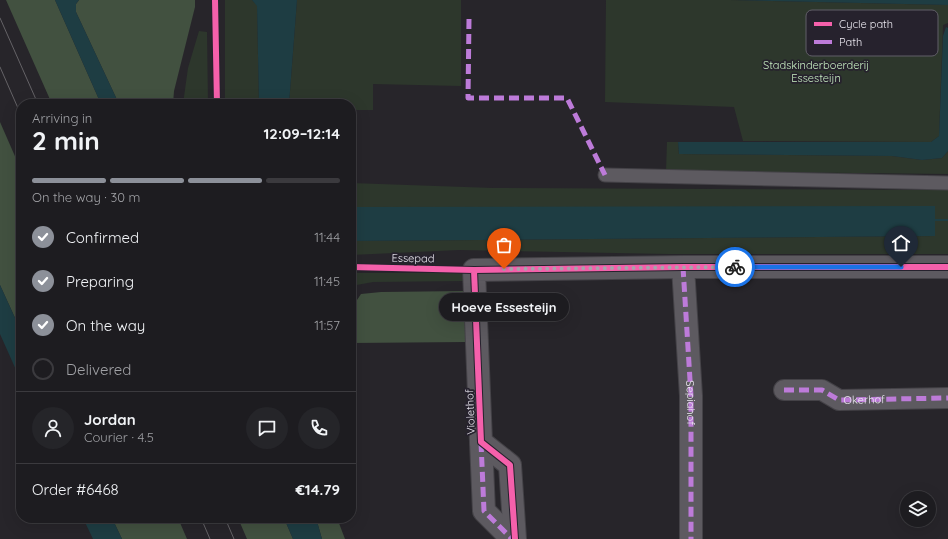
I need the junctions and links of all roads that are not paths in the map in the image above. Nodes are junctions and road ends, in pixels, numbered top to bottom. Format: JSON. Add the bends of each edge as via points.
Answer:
{"nodes":[{"id":1,"x":605,"y":175,"type":"dead end"},
{"id":2,"x":948,"y":183,"type":"edge"},
{"id":3,"x":683,"y":267,"type":"junction"},
{"id":4,"x":948,"y":267,"type":"edge"},
{"id":5,"x":784,"y":390,"type":"dead end"},
{"id":6,"x":948,"y":398,"type":"edge"},
{"id":7,"x":481,"y":442,"type":"junction"},
{"id":8,"x":514,"y":539,"type":"edge"},
{"id":9,"x":691,"y":539,"type":"edge"}],
"edges":[{"from":1,"to":2,"type":"lane"},
{"from":3,"to":4,"type":"street"},
{"from":3,"to":7,"type":"street","name":"Violethof","via":[[474,270]]},
{"from":3,"to":9,"type":"street","name":"Sepiahof","via":[[691,396]]},
{"from":5,"to":6,"type":"street","name":"Okerhof","via":[[822,390],[839,400]]},
{"from":7,"to":8,"type":"street","name":"Violethof","via":[[484,511]]},
{"from":7,"to":8,"type":"street","name":"Violethof","via":[[510,465]]}]}
